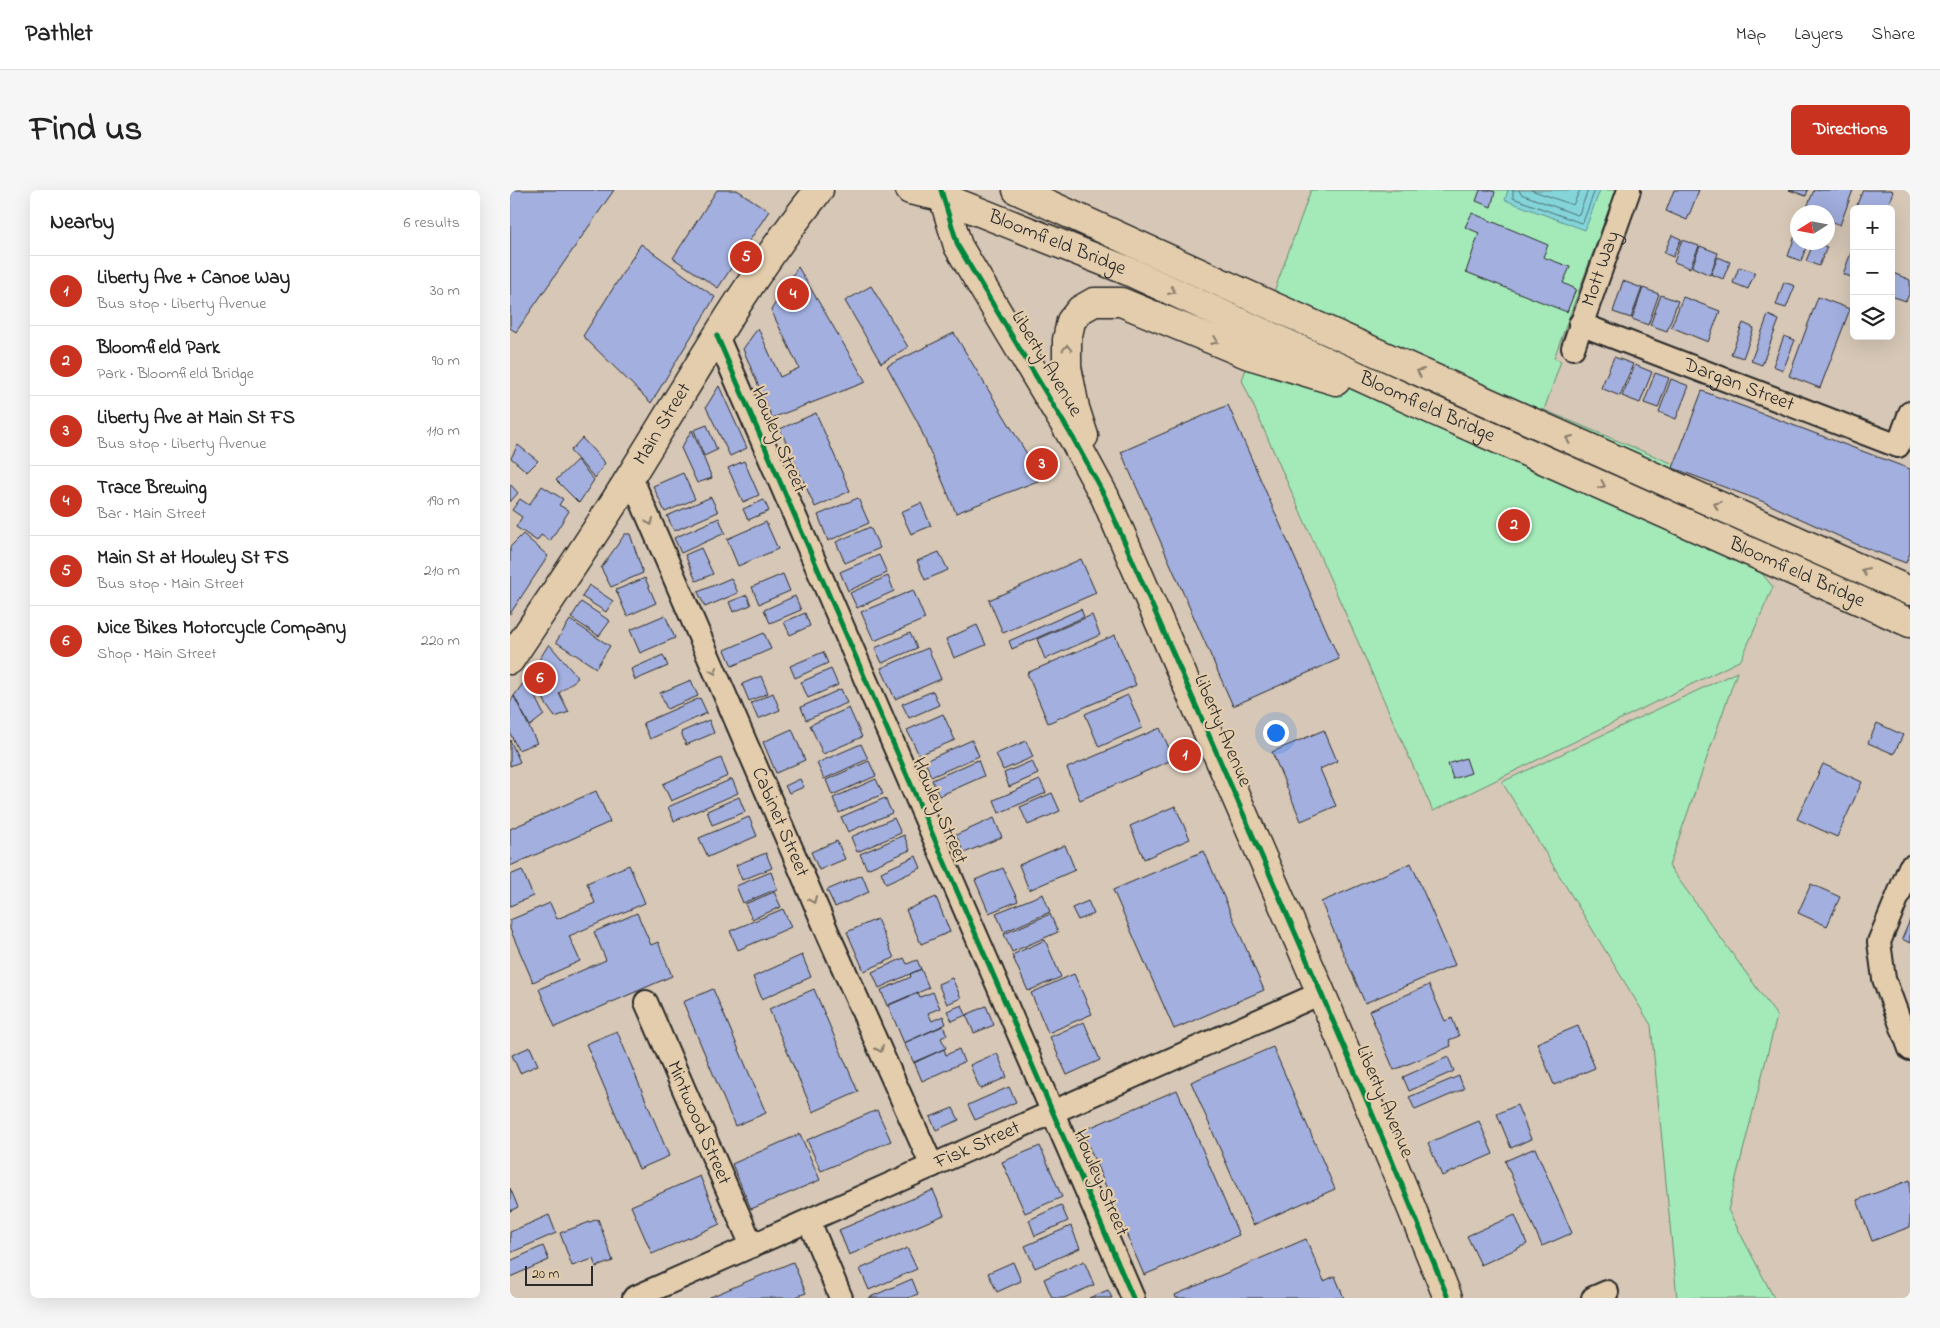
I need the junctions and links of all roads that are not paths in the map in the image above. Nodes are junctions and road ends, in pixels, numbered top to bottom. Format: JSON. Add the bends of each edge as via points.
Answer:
{"nodes":[{"id":1,"x":819,"y":190,"type":"edge"},
{"id":2,"x":910,"y":190,"type":"edge"},
{"id":3,"x":1054,"y":190,"type":"edge"},
{"id":4,"x":1629,"y":190,"type":"edge"},
{"id":5,"x":1020,"y":191,"type":"edge"},
{"id":6,"x":941,"y":193,"type":"edge"},
{"id":7,"x":1120,"y":236,"type":"junction"},
{"id":8,"x":1580,"y":324,"type":"junction"},
{"id":9,"x":717,"y":336,"type":"junction"},
{"id":10,"x":1572,"y":348,"type":"dead end"},
{"id":11,"x":1430,"y":409,"type":"junction"},
{"id":12,"x":1910,"y":413,"type":"edge"},
{"id":13,"x":631,"y":477,"type":"junction"},
{"id":14,"x":1105,"y":496,"type":"junction"},
{"id":15,"x":1910,"y":591,"type":"edge"},
{"id":16,"x":1910,"y":623,"type":"edge"},
{"id":17,"x":510,"y":660,"type":"edge"},
{"id":18,"x":1910,"y":866,"type":"edge"},
{"id":19,"x":1321,"y":993,"type":"junction"},
{"id":20,"x":646,"y":1002,"type":"dead end"},
{"id":21,"x":1910,"y":1049,"type":"edge"},
{"id":22,"x":1053,"y":1112,"type":"junction"},
{"id":23,"x":932,"y":1166,"type":"junction"},
{"id":24,"x":809,"y":1221,"type":"junction"},
{"id":25,"x":752,"y":1246,"type":"junction"},
{"id":26,"x":634,"y":1298,"type":"edge"},
{"id":27,"x":841,"y":1298,"type":"edge"},
{"id":28,"x":1133,"y":1298,"type":"edge"},
{"id":29,"x":1448,"y":1298,"type":"edge"}],
"edges":[{"from":1,"to":9,"type":"main road","name":"Main Street","via":[[789,227]]},
{"from":2,"to":6,"type":"main road"},
{"from":3,"to":7,"type":"main road"},
{"from":4,"to":8,"type":"street","name":"Mott Way"},
{"from":5,"to":7,"type":"main road","name":"Bloomfield Bridge"},
{"from":6,"to":11,"type":"main road","name":"Bloomfield Bridge","one_way":true,"via":[[1128,270]]},
{"from":6,"to":14,"type":"main road","name":"Liberty Avenue","via":[[958,246]]},
{"from":15,"to":7,"type":"main road","name":"Bloomfield Bridge","one_way":true},
{"from":8,"to":10,"type":"street","name":"Mott Way"},
{"from":8,"to":12,"type":"street","name":"Dargan Street","via":[[1898,446]]},
{"from":9,"to":13,"type":"main road","name":"Main Street"},
{"from":9,"to":22,"type":"street","name":"Howley Street"},
{"from":14,"to":11,"type":"main road","one_way":true,"via":[[1075,408],[1067,367],[1071,321],[1080,310],[1094,302],[1121,302],[1249,356]]},
{"from":11,"to":16,"type":"main road","name":"Bloomfield Bridge","one_way":true},
{"from":13,"to":17,"type":"main road","name":"Main Street"},
{"from":13,"to":23,"type":"street","name":"Cabinet Street","one_way":true},
{"from":14,"to":19,"type":"main road","name":"Liberty Avenue"},
{"from":18,"to":21,"type":"street","via":[[1878,942],[1884,979]]},
{"from":19,"to":22,"type":"street","name":"Fisk Street"},
{"from":19,"to":29,"type":"main road","name":"Liberty Avenue"},
{"from":20,"to":25,"type":"street","name":"Mintwood Street"},
{"from":22,"to":23,"type":"street","name":"Fisk Street"},
{"from":22,"to":28,"type":"street","name":"Howley Street"},
{"from":23,"to":24,"type":"street","name":"Fisk Street"},
{"from":24,"to":25,"type":"street","name":"Fisk Street"},
{"from":24,"to":27,"type":"street"},
{"from":25,"to":26,"type":"street","name":"Fisk Street"}]}
